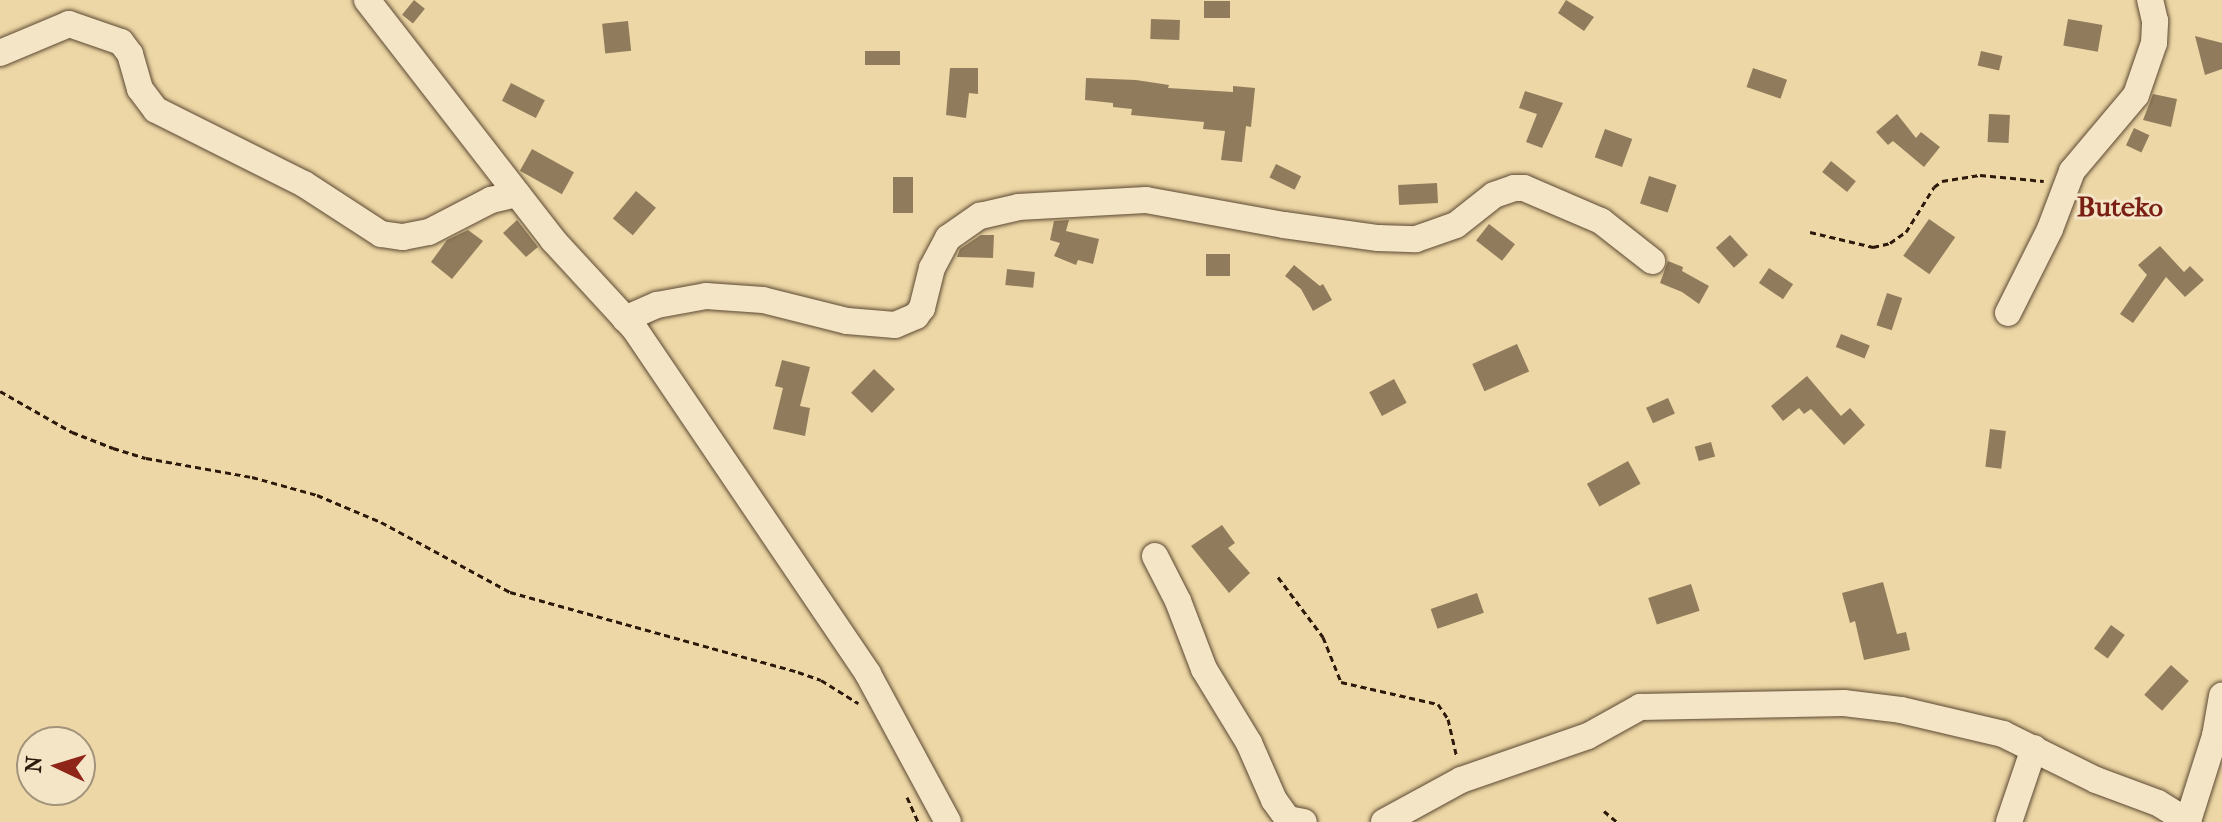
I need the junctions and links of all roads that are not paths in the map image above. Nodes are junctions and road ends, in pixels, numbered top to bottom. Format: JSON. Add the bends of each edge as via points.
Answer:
{"nodes":[{"id":1,"x":367,"y":0,"type":"edge"},
{"id":2,"x":2150,"y":0,"type":"edge"},
{"id":3,"x":0,"y":53,"type":"edge"},
{"id":4,"x":517,"y":194,"type":"junction"},
{"id":5,"x":1652,"y":261,"type":"dead end"},
{"id":6,"x":2008,"y":313,"type":"dead end"},
{"id":7,"x":625,"y":319,"type":"junction"},
{"id":8,"x":1155,"y":556,"type":"dead end"},
{"id":9,"x":2222,"y":696,"type":"edge"},
{"id":10,"x":2034,"y":748,"type":"junction"},
{"id":11,"x":948,"y":822,"type":"edge"},
{"id":12,"x":1304,"y":822,"type":"edge"},
{"id":13,"x":1384,"y":822,"type":"edge"},
{"id":14,"x":2009,"y":822,"type":"edge"},
{"id":15,"x":2188,"y":822,"type":"edge"}],
"edges":[{"from":1,"to":4,"type":"street"},
{"from":2,"to":6,"type":"street","via":[[2154,43],[2136,95],[2066,183],[2050,229]]},
{"from":3,"to":4,"type":"street","via":[[69,24],[121,42],[140,89],[156,110],[304,184],[381,234],[429,232],[491,200]]},
{"from":4,"to":7,"type":"street"},
{"from":5,"to":7,"type":"street","via":[[1601,221],[1524,188],[1494,195],[1456,225],[1416,239],[1284,225],[1146,200],[1018,207],[980,216],[948,238],[932,268],[922,308],[895,325],[847,321],[763,300],[706,296],[657,305]]},
{"from":7,"to":11,"type":"street","via":[[868,674]]},
{"from":8,"to":12,"type":"street","via":[[1204,669],[1249,743],[1274,800],[1288,819]]},
{"from":9,"to":15,"type":"street"},
{"from":10,"to":13,"type":"street","via":[[1984,727],[1879,706],[1640,707],[1588,736],[1461,780]]},
{"from":10,"to":14,"type":"street"},
{"from":10,"to":15,"type":"street","via":[[2158,803]]}]}
